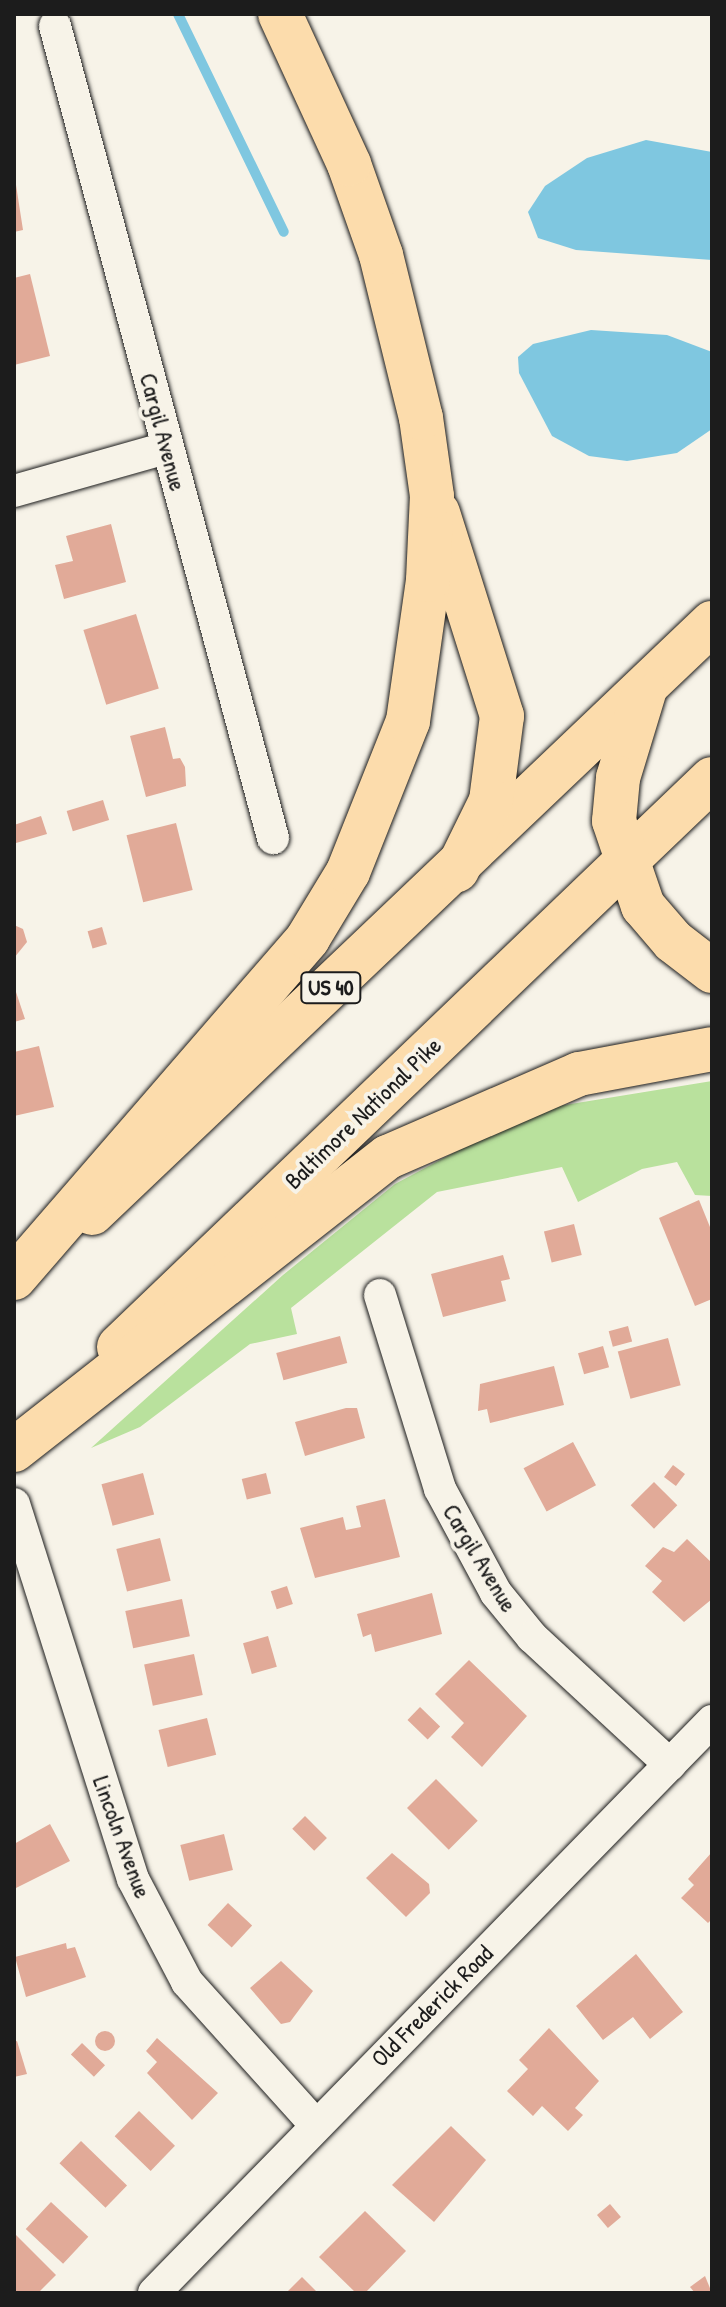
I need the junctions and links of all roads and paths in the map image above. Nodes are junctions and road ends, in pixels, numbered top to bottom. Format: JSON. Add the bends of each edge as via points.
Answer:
{"nodes":[{"id":1,"x":280,"y":14,"type":"edge"},
{"id":2,"x":55,"y":26,"type":"dead end"},
{"id":3,"x":166,"y":448,"type":"junction"},
{"id":4,"x":14,"y":491,"type":"edge"},
{"id":5,"x":432,"y":496,"type":"junction"},
{"id":6,"x":712,"y":623,"type":"edge"},
{"id":7,"x":645,"y":689,"type":"junction"},
{"id":8,"x":712,"y":779,"type":"edge"},
{"id":9,"x":273,"y":838,"type":"dead end"},
{"id":10,"x":626,"y":861,"type":"junction"},
{"id":11,"x":457,"y":870,"type":"junction"},
{"id":12,"x":712,"y":971,"type":"edge"},
{"id":13,"x":712,"y":1049,"type":"edge"},
{"id":14,"x":14,"y":1278,"type":"edge"},
{"id":15,"x":14,"y":1285,"type":"edge"},
{"id":16,"x":380,"y":1295,"type":"dead end"},
{"id":17,"x":14,"y":1449,"type":"edge"},
{"id":18,"x":14,"y":1504,"type":"edge"},
{"id":19,"x":712,"y":1721,"type":"edge"},
{"id":20,"x":670,"y":1765,"type":"junction"},
{"id":21,"x":315,"y":2124,"type":"junction"},
{"id":22,"x":154,"y":2293,"type":"edge"}],
"edges":[{"from":1,"to":5,"type":"main road","via":[[349,164],[381,255],[421,418]]},
{"from":2,"to":3,"type":"street","name":"Cargil Avenue"},
{"from":3,"to":4,"type":"street"},
{"from":3,"to":9,"type":"street","name":"Cargil Avenue"},
{"from":5,"to":11,"type":"main road","via":[[502,716],[491,801]]},
{"from":5,"to":14,"type":"main road","via":[[423,632],[408,721],[348,872],[308,938],[254,1006]]},
{"from":6,"to":7,"type":"main road","number":"US 40"},
{"from":7,"to":10,"type":"main road","via":[[618,778],[614,821]]},
{"from":7,"to":11,"type":"main road","number":"US 40"},
{"from":8,"to":10,"type":"main road","name":"Baltimore National Pike"},
{"from":10,"to":12,"type":"main road","via":[[643,906],[673,941]]},
{"from":10,"to":17,"type":"main road","name":"Baltimore National Pike"},
{"from":11,"to":15,"type":"main road","number":"US 40"},
{"from":13,"to":17,"type":"main road","via":[[579,1074],[388,1157]]},
{"from":16,"to":20,"type":"street","name":"Cargil Avenue","via":[[440,1489],[496,1593],[532,1637]]},
{"from":18,"to":21,"type":"street","name":"Lincoln Avenue","via":[[133,1879],[187,1982]]},
{"from":19,"to":20,"type":"street","name":"Old Frederick Road"},
{"from":20,"to":21,"type":"street","name":"Old Frederick Road"},
{"from":21,"to":22,"type":"street","name":"Old Frederick Road"}]}
